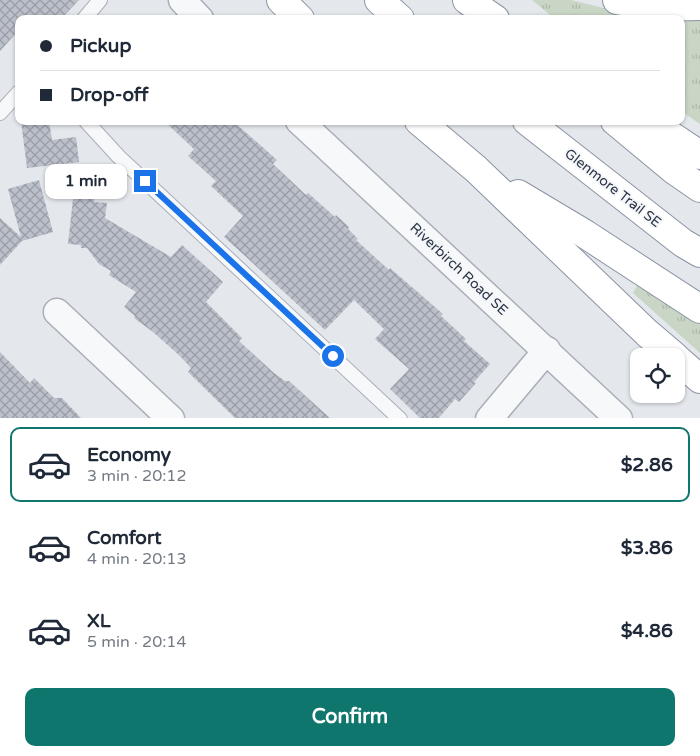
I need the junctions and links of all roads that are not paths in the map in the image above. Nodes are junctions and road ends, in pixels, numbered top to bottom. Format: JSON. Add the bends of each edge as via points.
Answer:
{"nodes":[{"id":1,"x":100,"y":0,"type":"edge"},
{"id":2,"x":182,"y":0,"type":"edge"},
{"id":3,"x":281,"y":0,"type":"edge"},
{"id":4,"x":379,"y":0,"type":"edge"},
{"id":5,"x":467,"y":0,"type":"edge"},
{"id":6,"x":617,"y":0,"type":"edge"},
{"id":7,"x":700,"y":6,"type":"edge"},
{"id":8,"x":87,"y":15,"type":"edge"},
{"id":9,"x":196,"y":15,"type":"edge"},
{"id":10,"x":296,"y":15,"type":"edge"},
{"id":11,"x":396,"y":15,"type":"edge"},
{"id":12,"x":484,"y":15,"type":"edge"},
{"id":13,"x":490,"y":15,"type":"edge"},
{"id":14,"x":15,"y":96,"type":"edge"},
{"id":15,"x":0,"y":112,"type":"edge"},
{"id":16,"x":90,"y":125,"type":"edge"},
{"id":17,"x":303,"y":125,"type":"edge"},
{"id":18,"x":424,"y":125,"type":"edge"},
{"id":19,"x":532,"y":125,"type":"edge"},
{"id":20,"x":620,"y":125,"type":"edge"},
{"id":21,"x":655,"y":125,"type":"edge"},
{"id":22,"x":700,"y":155,"type":"edge"},
{"id":23,"x":476,"y":169,"type":"junction"},
{"id":24,"x":700,"y":188,"type":"edge"},
{"id":25,"x":700,"y":254,"type":"edge"},
{"id":26,"x":700,"y":308,"type":"edge"},
{"id":27,"x":57,"y":312,"type":"dead end"},
{"id":28,"x":664,"y":348,"type":"edge"},
{"id":29,"x":547,"y":350,"type":"junction"},
{"id":30,"x":685,"y":366,"type":"edge"},
{"id":31,"x":700,"y":379,"type":"edge"},
{"id":32,"x":171,"y":418,"type":"edge"},
{"id":33,"x":400,"y":418,"type":"edge"},
{"id":34,"x":489,"y":418,"type":"edge"},
{"id":35,"x":619,"y":418,"type":"edge"}],
"edges":[{"from":1,"to":8,"type":"lane"},
{"from":2,"to":9,"type":"street"},
{"from":3,"to":10,"type":"highway"},
{"from":4,"to":11,"type":"highway"},
{"from":5,"to":12,"type":"highway"},
{"from":5,"to":13,"type":"highway"},
{"from":6,"to":7,"type":"highway","via":[[654,8]]},
{"from":14,"to":15,"type":"lane"},
{"from":16,"to":33,"type":"lane","via":[[125,163]]},
{"from":17,"to":29,"type":"street","name":"Riverbirch Road SE"},
{"from":18,"to":23,"type":"highway"},
{"from":19,"to":25,"type":"highway","name":"Glenmore Trail SE"},
{"from":20,"to":24,"type":"highway"},
{"from":21,"to":22,"type":"highway"},
{"from":23,"to":26,"type":"highway","via":[[586,234]]},
{"from":23,"to":28,"type":"highway"},
{"from":27,"to":32,"type":"street"},
{"from":29,"to":34,"type":"street"},
{"from":29,"to":35,"type":"street","name":"Riverbirch Road SE"},
{"from":30,"to":31,"type":"highway"}]}
